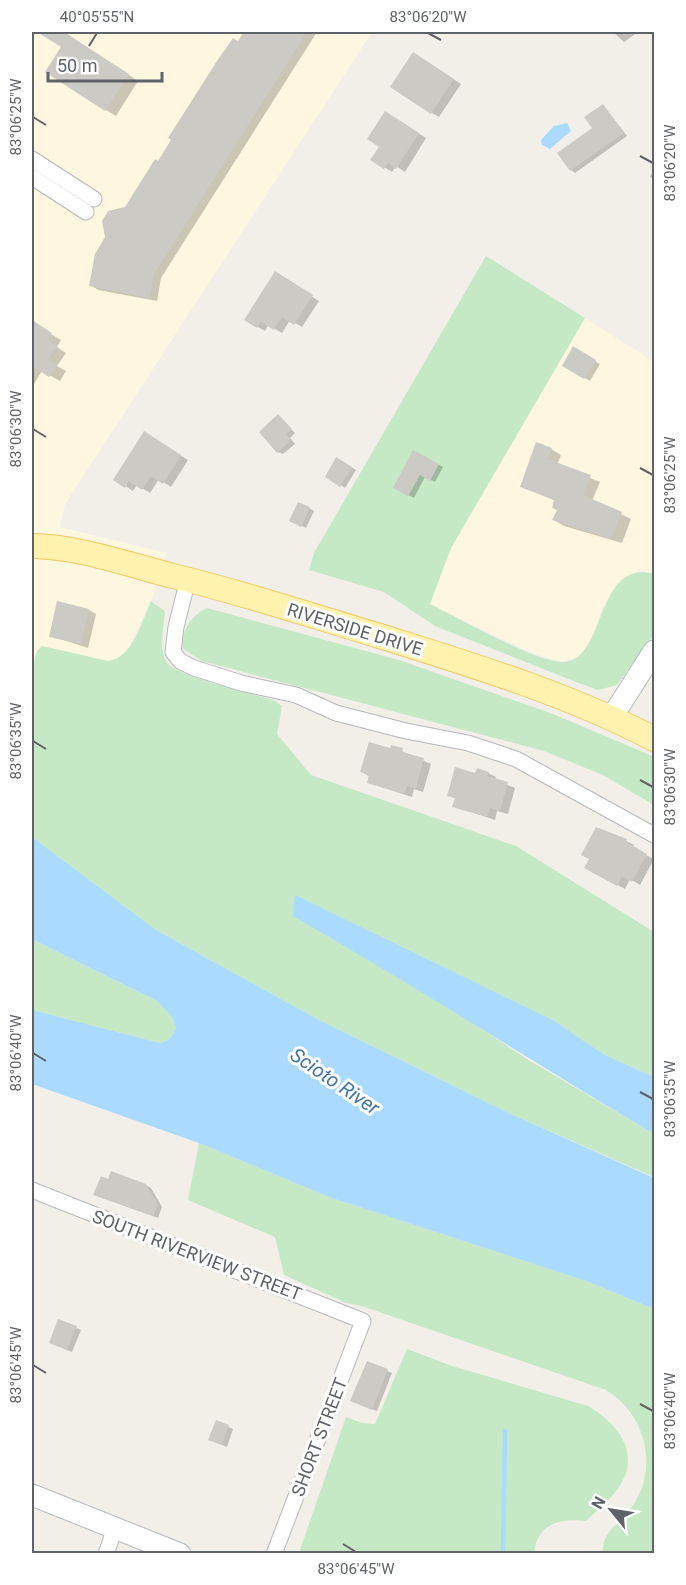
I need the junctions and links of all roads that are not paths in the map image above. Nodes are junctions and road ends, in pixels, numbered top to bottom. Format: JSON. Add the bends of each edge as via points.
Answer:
{"nodes":[{"id":1,"x":32,"y":159,"type":"edge"},
{"id":2,"x":32,"y":177,"type":"edge"},
{"id":3,"x":36,"y":544,"type":"edge"},
{"id":4,"x":188,"y":579,"type":"junction"},
{"id":5,"x":654,"y":651,"type":"edge"},
{"id":6,"x":612,"y":717,"type":"junction"},
{"id":7,"x":654,"y":739,"type":"edge"},
{"id":8,"x":654,"y":835,"type":"edge"},
{"id":9,"x":32,"y":1190,"type":"edge"},
{"id":10,"x":363,"y":1321,"type":"joint"},
{"id":11,"x":32,"y":1495,"type":"edge"},
{"id":12,"x":115,"y":1528,"type":"junction"},
{"id":13,"x":105,"y":1554,"type":"edge"},
{"id":14,"x":180,"y":1554,"type":"edge"},
{"id":15,"x":274,"y":1554,"type":"edge"}],
"edges":[{"from":1,"to":2,"type":"street","via":[[90,205]]},
{"from":3,"to":4,"type":"main road","name":"RIVERSIDE DRIVE"},
{"from":4,"to":6,"type":"main road","name":"RIVERSIDE DRIVE","via":[[513,678]]},
{"from":4,"to":8,"type":"street","via":[[173,652],[180,662],[241,683],[296,695],[336,713],[468,743],[516,759]]},
{"from":5,"to":6,"type":"main road"},
{"from":6,"to":7,"type":"main road","name":"RIVERSIDE DRIVE"},
{"from":9,"to":10,"type":"street","name":"SOUTH RIVERVIEW STREET"},
{"from":10,"to":15,"type":"street","name":"SHORT STREET"},
{"from":11,"to":12,"type":"main road"},
{"from":12,"to":13,"type":"street"},
{"from":12,"to":14,"type":"main road"}]}
